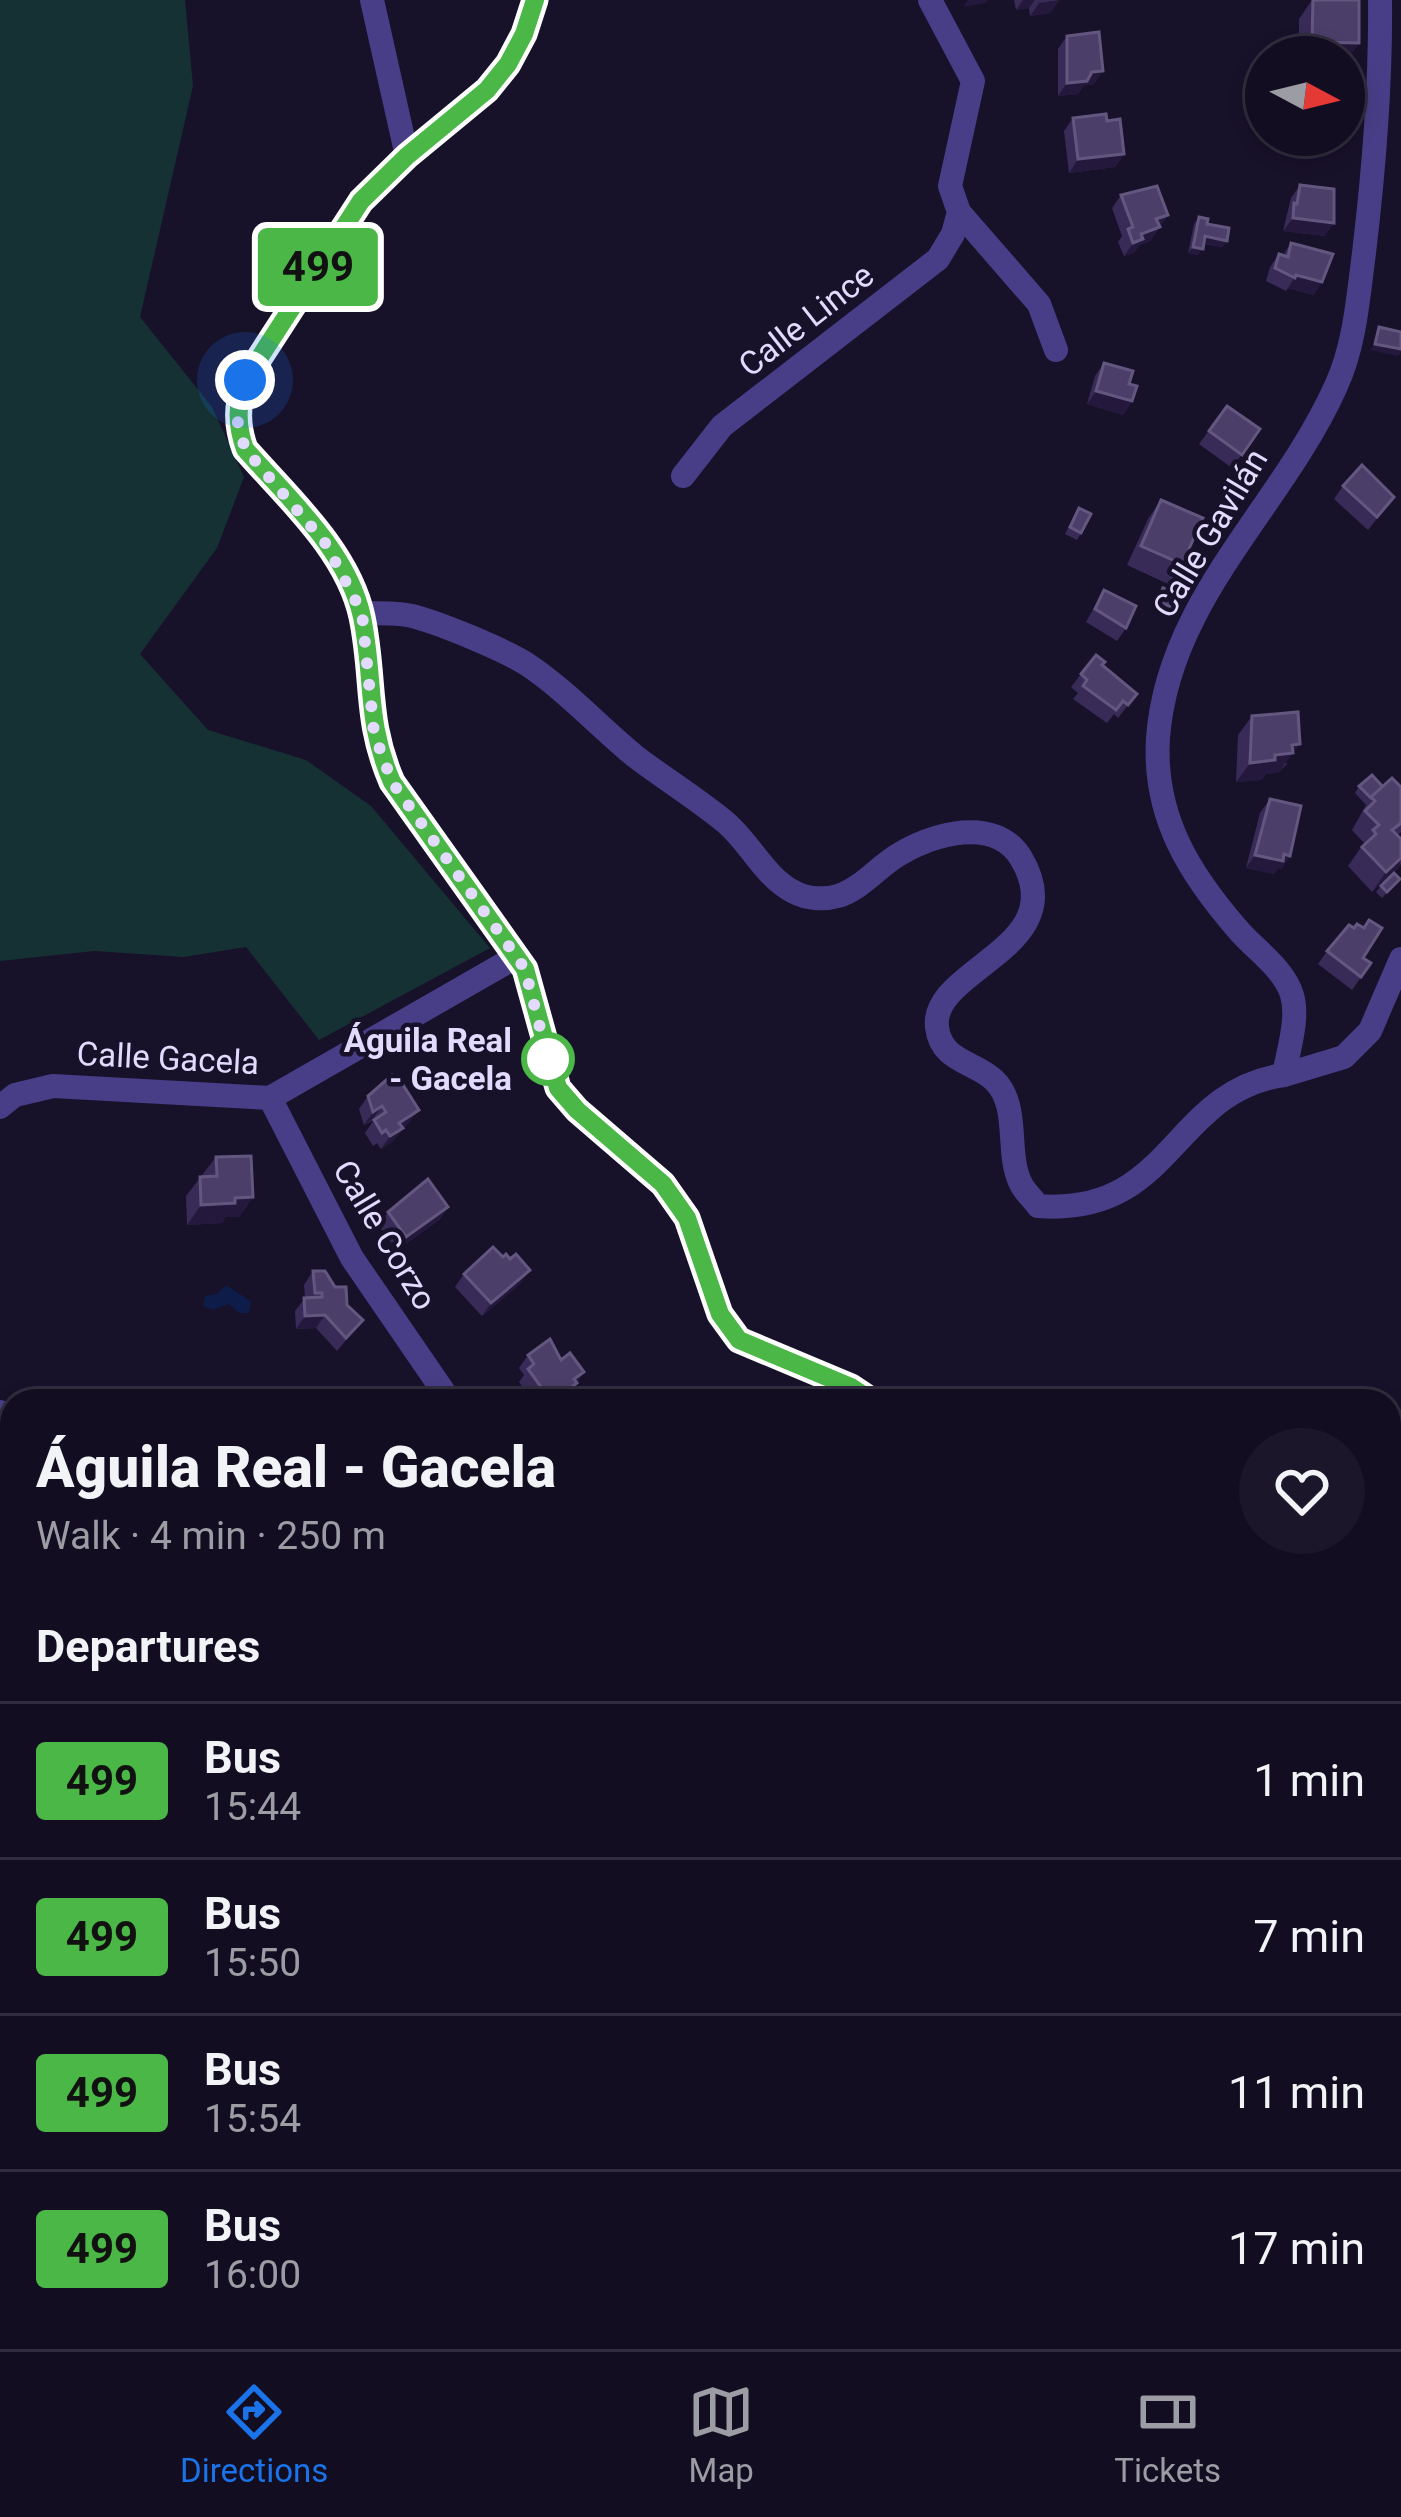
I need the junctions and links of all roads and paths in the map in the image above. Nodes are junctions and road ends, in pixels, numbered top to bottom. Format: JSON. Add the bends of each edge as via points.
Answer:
{"nodes":[{"id":1,"x":372,"y":0,"type":"edge"},
{"id":2,"x":535,"y":0,"type":"edge"},
{"id":3,"x":930,"y":0,"type":"edge"},
{"id":4,"x":1380,"y":0,"type":"edge"},
{"id":5,"x":407,"y":156,"type":"junction"},
{"id":6,"x":958,"y":212,"type":"junction"},
{"id":7,"x":1056,"y":350,"type":"dead end"},
{"id":8,"x":683,"y":476,"type":"dead end"},
{"id":9,"x":362,"y":613,"type":"junction"},
{"id":10,"x":516,"y":957,"type":"junction"},
{"id":11,"x":1401,"y":959,"type":"edge"},
{"id":12,"x":1284,"y":1076,"type":"junction"},
{"id":13,"x":270,"y":1098,"type":"junction"},
{"id":14,"x":0,"y":1107,"type":"edge"},
{"id":15,"x":442,"y":1389,"type":"edge"},
{"id":16,"x":854,"y":1389,"type":"edge"}],
"edges":[{"from":1,"to":5,"type":"street"},
{"from":2,"to":5,"type":"street","via":[[508,64],[487,90]]},
{"from":3,"to":6,"type":"street","name":"Calle Lince","via":[[973,81],[950,186]]},
{"from":4,"to":12,"type":"street","name":"Calle Gavilán","via":[[1371,194],[1355,325],[1338,382],[1192,616],[1168,678],[1159,739],[1160,801],[1177,846],[1292,994]]},
{"from":5,"to":9,"type":"street","via":[[361,201],[245,380],[237,419],[245,449],[326,544]]},
{"from":6,"to":7,"type":"street","via":[[1039,304]]},
{"from":6,"to":8,"type":"street","name":"Calle Lince","via":[[938,259],[722,426]]},
{"from":9,"to":10,"type":"street","via":[[370,710],[386,769]]},
{"from":9,"to":12,"type":"street","via":[[412,615],[524,662],[729,825],[792,892],[835,898],[935,837],[994,835],[1014,848],[1032,890],[1028,915],[1017,938],[950,993],[937,1028],[947,1052],[994,1080],[1008,1104],[1021,1183],[1038,1206],[1111,1198],[1162,1161],[1210,1105],[1258,1079]]},
{"from":10,"to":13,"type":"street","name":"Calle Gacela"},
{"from":10,"to":16,"type":"street","via":[[558,1088],[663,1184],[687,1218],[720,1314],[739,1340]]},
{"from":11,"to":12,"type":"street","via":[[1370,1031],[1344,1057]]},
{"from":13,"to":14,"type":"street","name":"Calle Gacela","via":[[53,1086]]},
{"from":13,"to":15,"type":"street","name":"Calle Corzo","via":[[352,1258]]}]}
